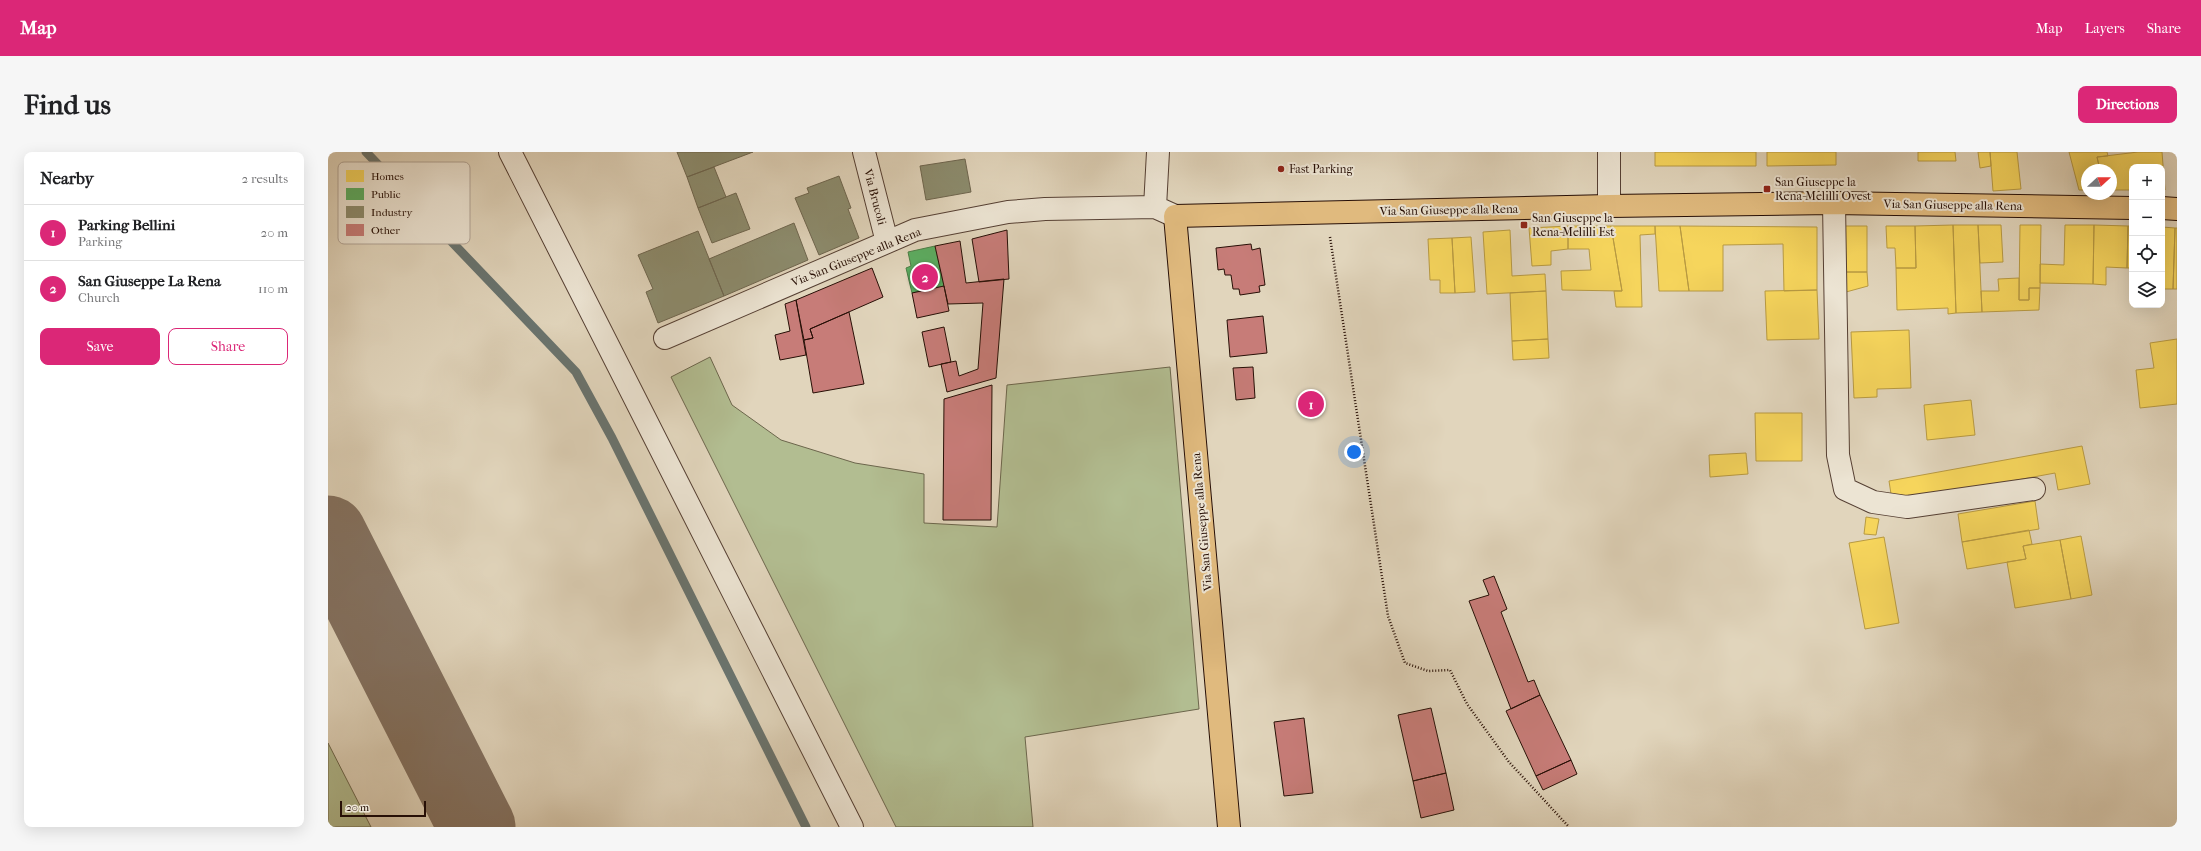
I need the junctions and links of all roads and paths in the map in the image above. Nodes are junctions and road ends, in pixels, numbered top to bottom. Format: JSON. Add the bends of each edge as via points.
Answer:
{"nodes":[{"id":1,"x":510,"y":152,"type":"edge"},
{"id":2,"x":864,"y":152,"type":"edge"},
{"id":3,"x":1158,"y":152,"type":"edge"},
{"id":4,"x":1610,"y":152,"type":"edge"},
{"id":5,"x":1834,"y":203,"type":"junction"},
{"id":6,"x":1609,"y":206,"type":"junction"},
{"id":7,"x":1155,"y":207,"type":"junction"},
{"id":8,"x":2129,"y":208,"type":"edge"},
{"id":9,"x":2165,"y":208,"type":"edge"},
{"id":10,"x":2177,"y":209,"type":"edge"},
{"id":11,"x":1327,"y":213,"type":"junction"},
{"id":12,"x":1175,"y":216,"type":"junction"},
{"id":13,"x":887,"y":242,"type":"junction"},
{"id":14,"x":665,"y":338,"type":"dead end"},
{"id":15,"x":2034,"y":489,"type":"dead end"},
{"id":16,"x":852,"y":827,"type":"edge"},
{"id":17,"x":1229,"y":827,"type":"edge"},
{"id":18,"x":1568,"y":827,"type":"edge"}],
"edges":[{"from":1,"to":16,"type":"street"},
{"from":2,"to":13,"type":"street","name":"Via Brucoli"},
{"from":3,"to":7,"type":"street"},
{"from":4,"to":6,"type":"street"},
{"from":5,"to":6,"type":"main road","name":"Via San Giuseppe alla Rena"},
{"from":5,"to":8,"type":"main road","name":"Via San Giuseppe alla Rena"},
{"from":5,"to":15,"type":"street","via":[[1838,455],[1845,489],[1873,502],[1907,507]]},
{"from":6,"to":11,"type":"main road","name":"Via San Giuseppe alla Rena"},
{"from":7,"to":12,"type":"street","name":"Via San Giuseppe alla Rena"},
{"from":7,"to":13,"type":"street","name":"Via San Giuseppe alla Rena","via":[[1045,208],[1008,212],[915,230]]},
{"from":9,"to":10,"type":"main road"},
{"from":11,"to":12,"type":"main road","name":"Via San Giuseppe alla Rena"},
{"from":11,"to":18,"type":"path","via":[[1388,616],[1404,663],[1428,671],[1450,670],[1467,704],[1509,762]]},
{"from":12,"to":17,"type":"main road","name":"Via San Giuseppe alla Rena"},
{"from":13,"to":14,"type":"street","name":"Via San Giuseppe alla Rena"}]}
